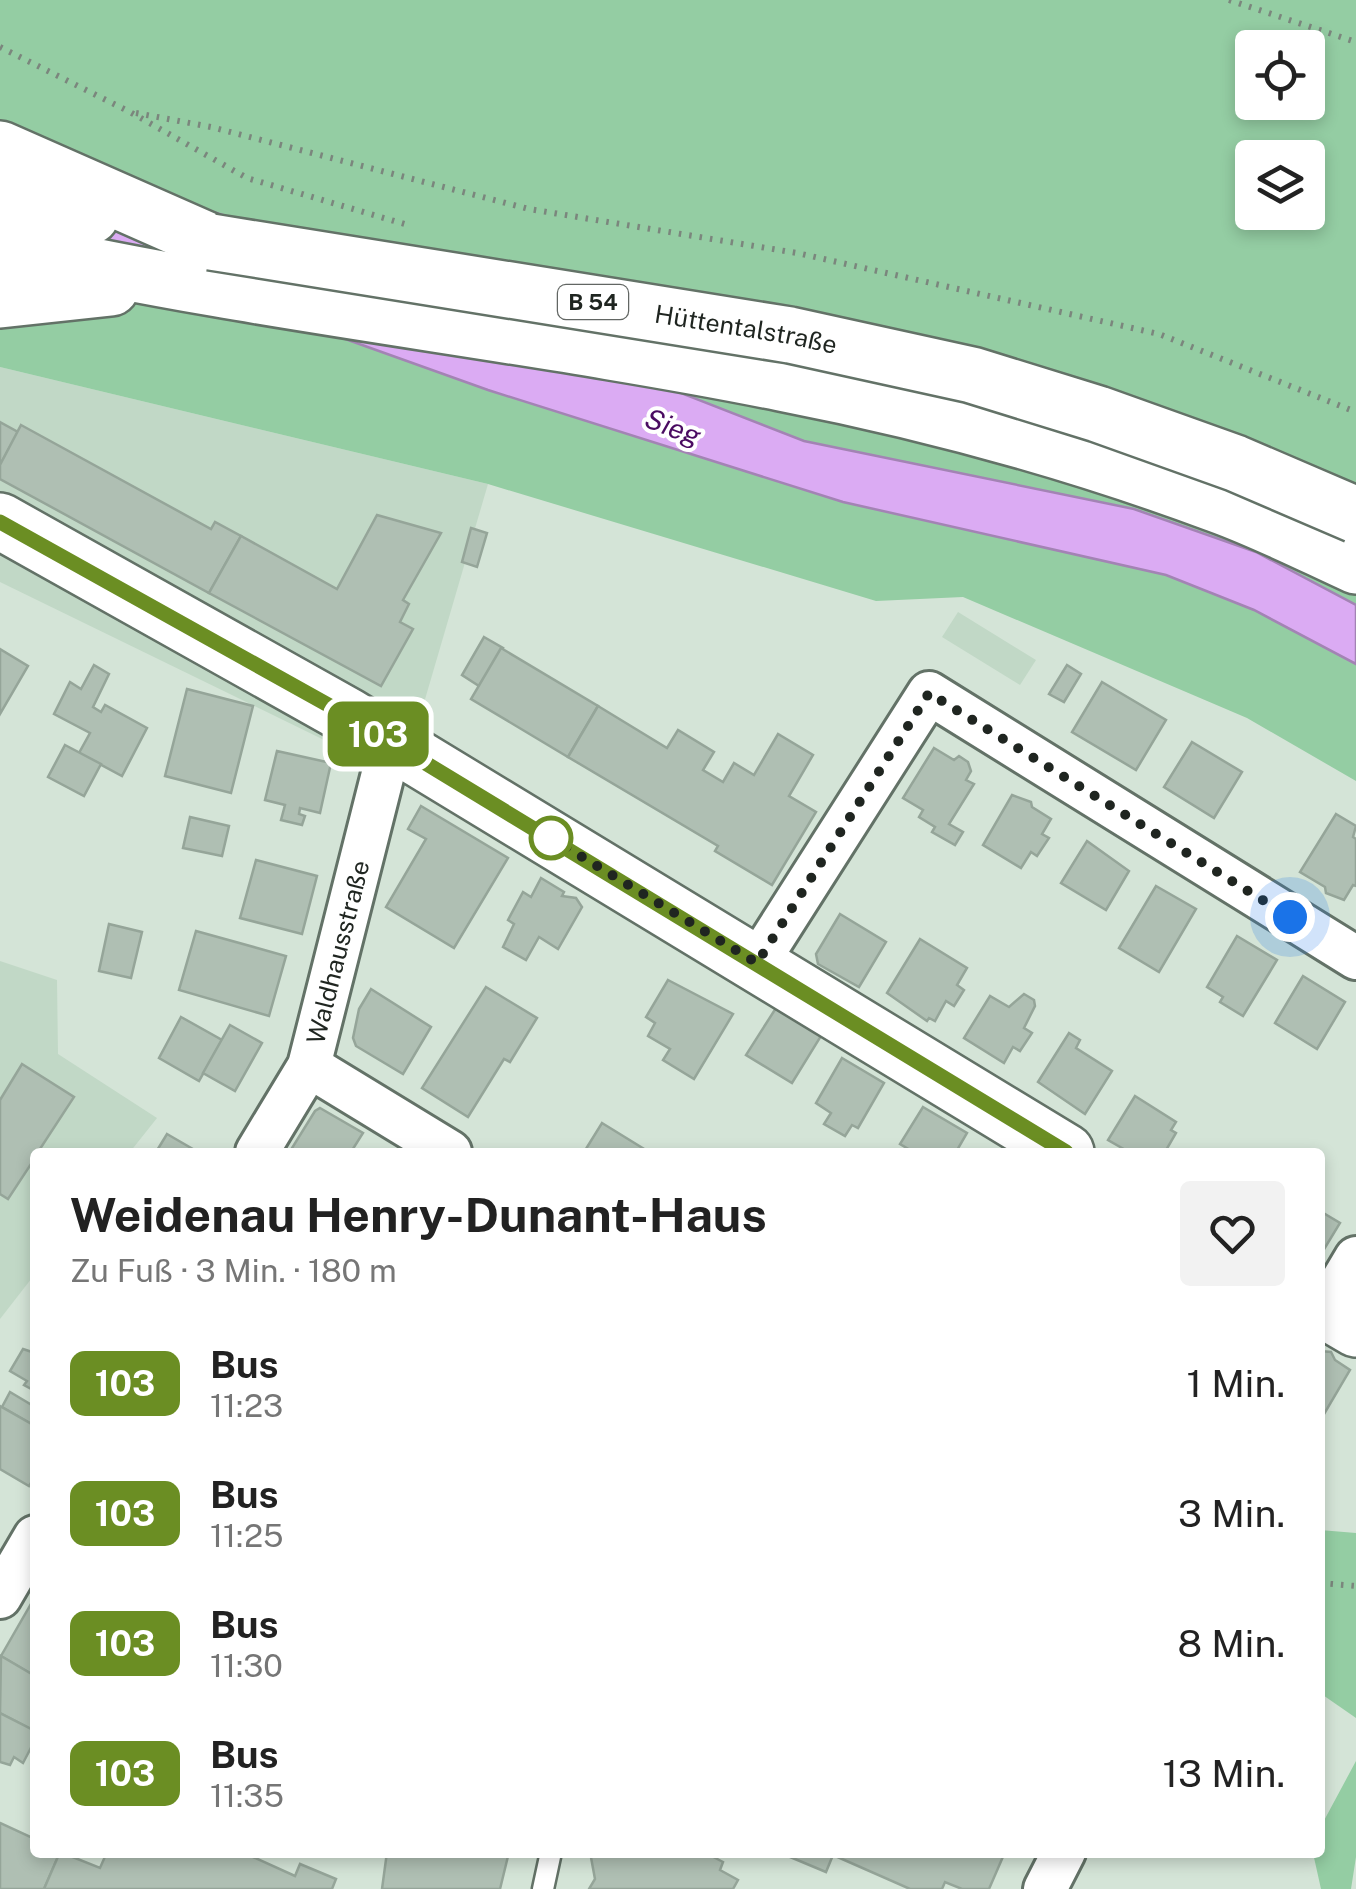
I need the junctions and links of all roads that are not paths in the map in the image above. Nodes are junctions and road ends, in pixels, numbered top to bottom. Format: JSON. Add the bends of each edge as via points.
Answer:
{"nodes":[{"id":1,"x":0,"y":148,"type":"edge"},
{"id":2,"x":0,"y":195,"type":"edge"},
{"id":3,"x":0,"y":246,"type":"edge"},
{"id":4,"x":198,"y":262,"type":"junction"},
{"id":5,"x":0,"y":300,"type":"edge"},
{"id":6,"x":1356,"y":515,"type":"edge"},
{"id":7,"x":0,"y":522,"type":"edge"},
{"id":8,"x":1356,"y":566,"type":"edge"},
{"id":9,"x":391,"y":742,"type":"junction"},
{"id":10,"x":1356,"y":958,"type":"edge"},
{"id":11,"x":757,"y":963,"type":"junction"},
{"id":12,"x":309,"y":1066,"type":"junction"},
{"id":13,"x":259,"y":1148,"type":"edge"},
{"id":14,"x":443,"y":1148,"type":"edge"},
{"id":15,"x":1059,"y":1148,"type":"edge"},
{"id":16,"x":1356,"y":1258,"type":"edge"},
{"id":17,"x":1334,"y":1316,"type":"edge"},
{"id":18,"x":30,"y":1545,"type":"edge"},
{"id":19,"x":0,"y":1597,"type":"edge"},
{"id":20,"x":551,"y":1858,"type":"edge"},
{"id":21,"x":1061,"y":1858,"type":"edge"},
{"id":22,"x":543,"y":1889,"type":"edge"},
{"id":23,"x":1046,"y":1889,"type":"edge"}],
"edges":[{"from":1,"to":4,"type":"main road"},
{"from":2,"to":4,"type":"main road","name":"Hüttentalstraße","number":"B 54"},
{"from":3,"to":4,"type":"main road","name":"Hüttentalstraße","number":"B 54"},
{"from":4,"to":5,"type":"main road"},
{"from":4,"to":6,"type":"main road","name":"Hüttentalstraße","number":"B 54","bridge":true,"via":[[772,332],[972,375],[1235,462]]},
{"from":4,"to":8,"type":"main road","name":"Hüttentalstraße","number":"B 54","via":[[958,423],[1221,506]]},
{"from":7,"to":9,"type":"main road"},
{"from":9,"to":11,"type":"main road"},
{"from":9,"to":12,"type":"street","name":"Waldhausstraße"},
{"from":10,"to":11,"type":"street","via":[[929,693]]},
{"from":11,"to":15,"type":"main road"},
{"from":12,"to":13,"type":"street","name":"Waldhausstraße"},
{"from":12,"to":14,"type":"street"},
{"from":16,"to":17,"type":"street"},
{"from":18,"to":19,"type":"street"},
{"from":20,"to":22,"type":"lane"},
{"from":21,"to":23,"type":"street"}]}
